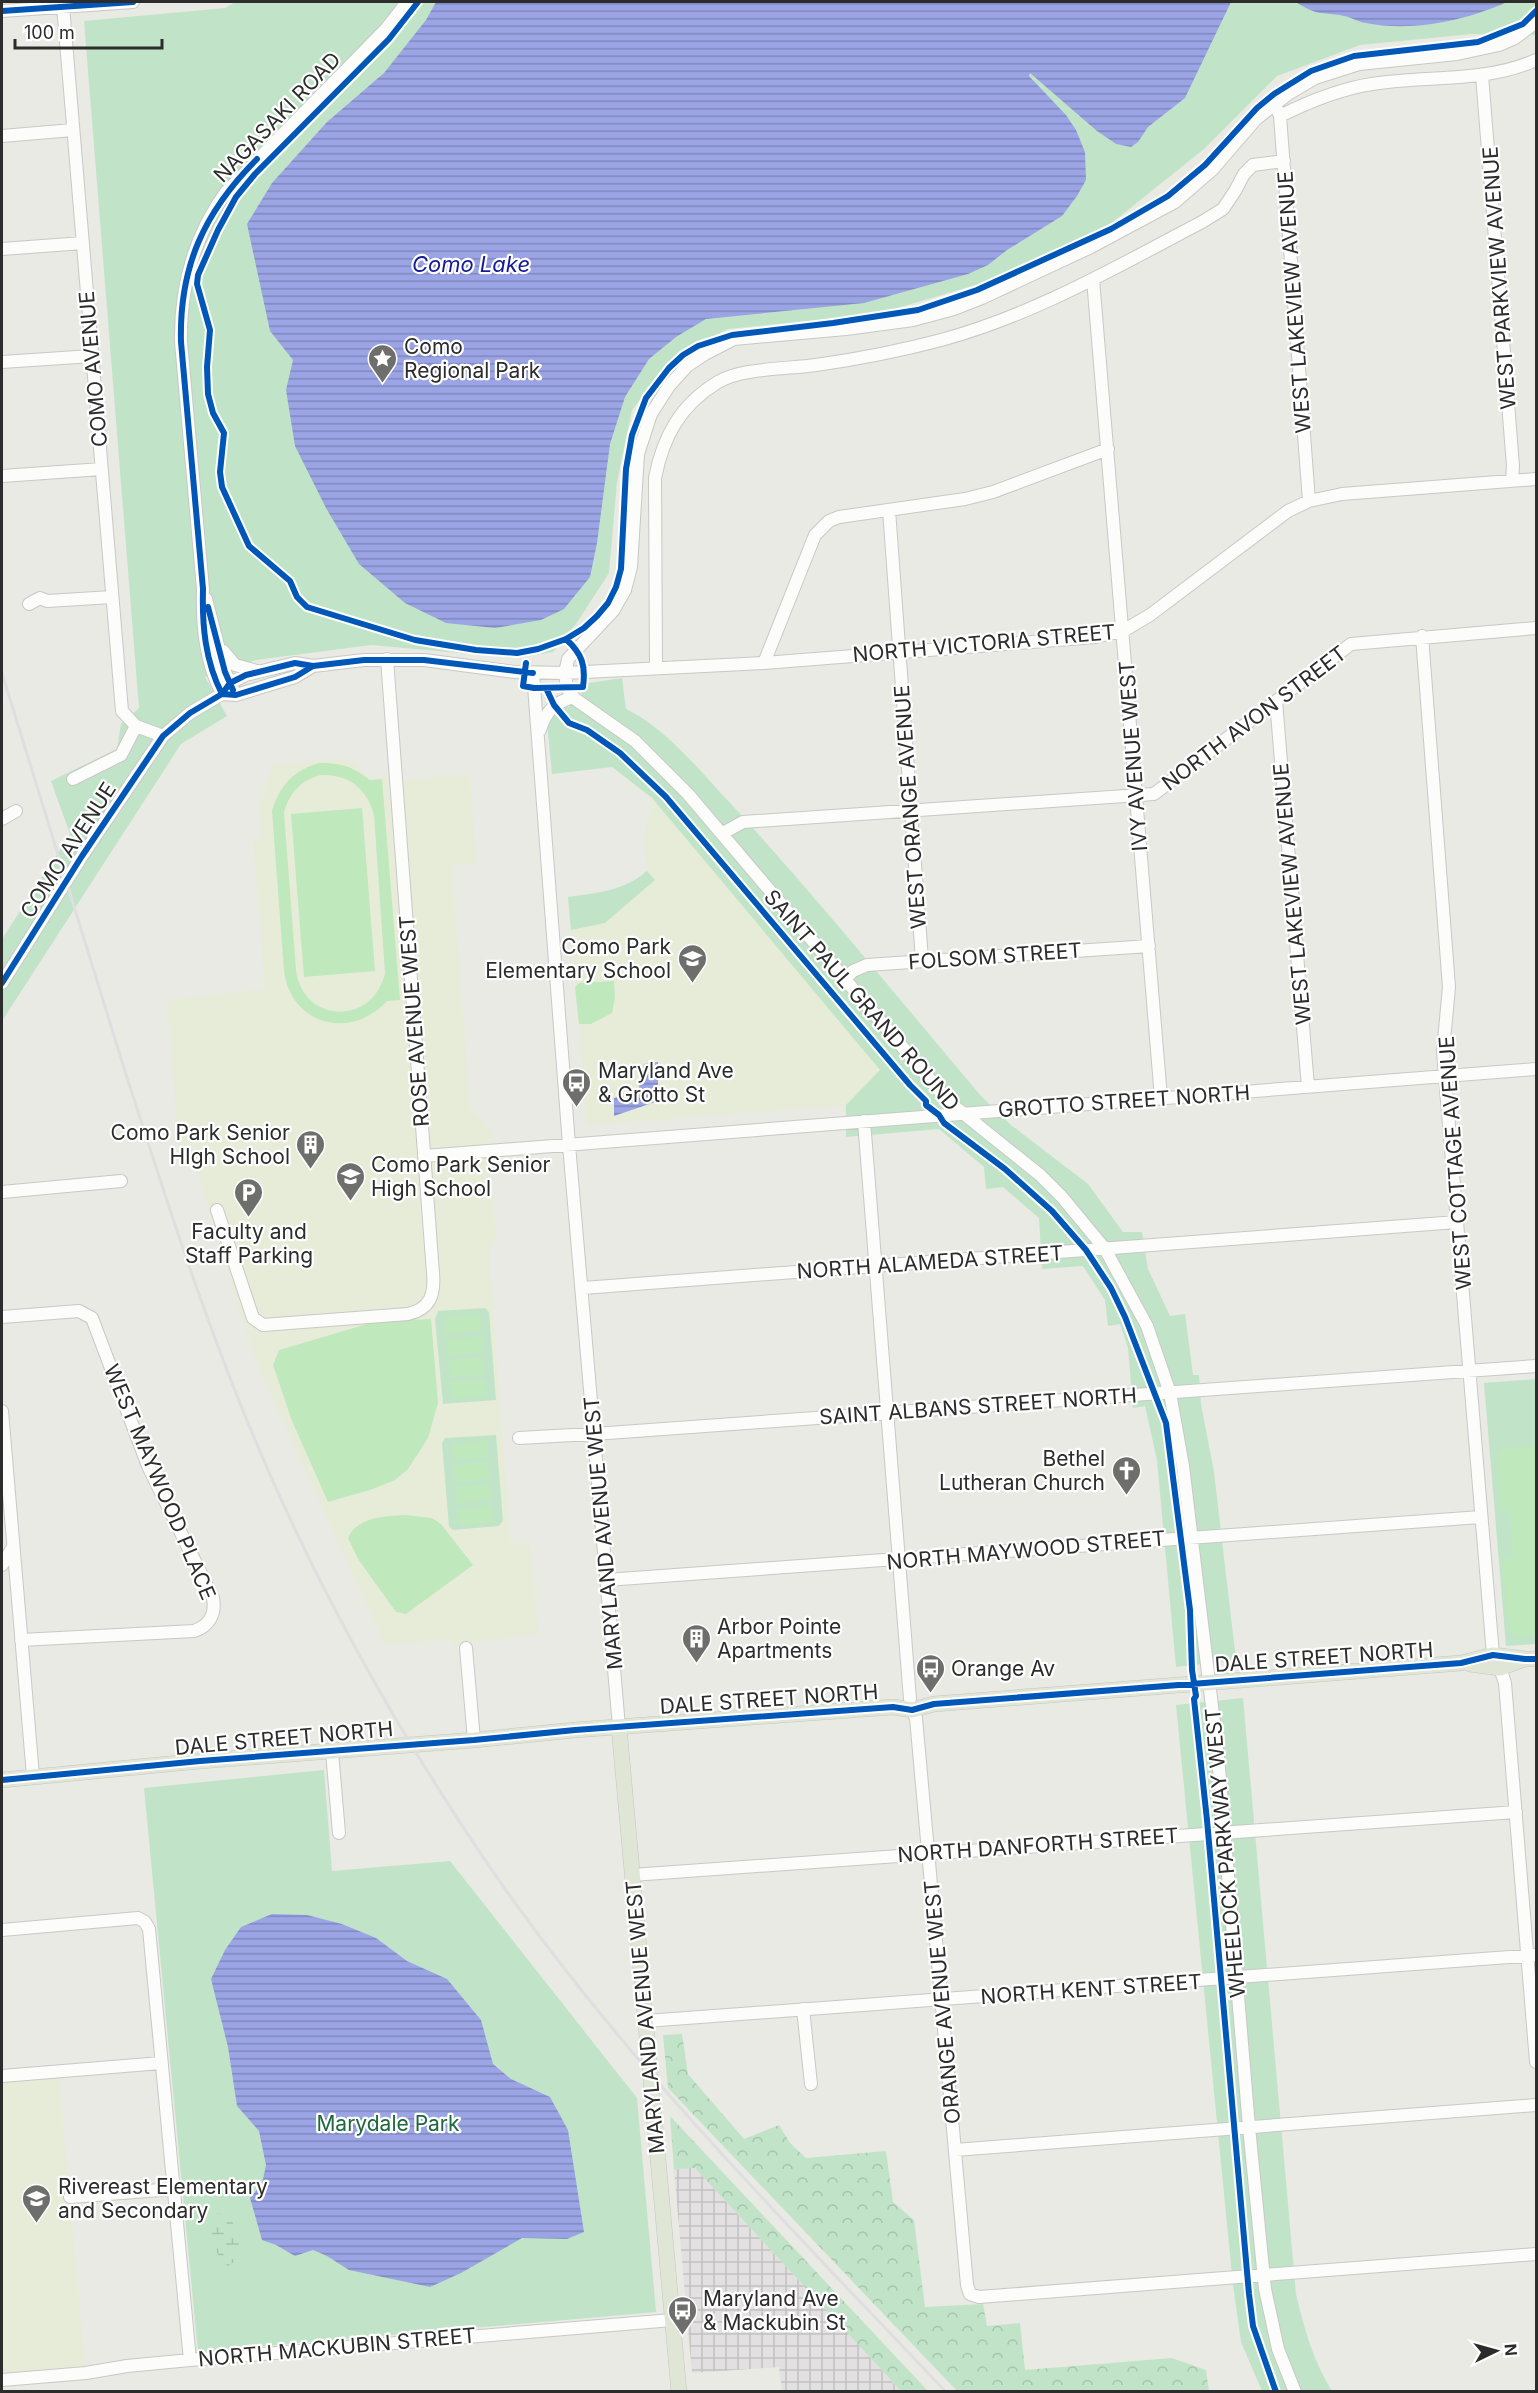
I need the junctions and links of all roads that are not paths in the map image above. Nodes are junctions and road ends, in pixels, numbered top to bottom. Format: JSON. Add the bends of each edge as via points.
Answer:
{"nodes":[{"id":1,"x":133,"y":2,"type":"edge"},
{"id":2,"x":407,"y":2,"type":"edge"},
{"id":3,"x":63,"y":6,"type":"junction"},
{"id":4,"x":2,"y":11,"type":"edge"},
{"id":5,"x":1536,"y":22,"type":"edge"},
{"id":6,"x":1536,"y":60,"type":"edge"},
{"id":7,"x":1482,"y":75,"type":"junction"},
{"id":8,"x":1278,"y":110,"type":"junction"},
{"id":9,"x":73,"y":130,"type":"junction"},
{"id":10,"x":2,"y":136,"type":"edge"},
{"id":11,"x":1284,"y":161,"type":"junction"},
{"id":12,"x":83,"y":243,"type":"junction"},
{"id":13,"x":2,"y":249,"type":"edge"},
{"id":14,"x":1093,"y":279,"type":"junction"},
{"id":15,"x":92,"y":356,"type":"junction"},
{"id":16,"x":2,"y":362,"type":"edge"},
{"id":17,"x":1108,"y":449,"type":"junction"},
{"id":18,"x":102,"y":469,"type":"junction"},
{"id":19,"x":2,"y":476,"type":"edge"},
{"id":20,"x":1536,"y":479,"type":"edge"},
{"id":21,"x":1512,"y":481,"type":"junction"},
{"id":22,"x":1309,"y":501,"type":"junction"},
{"id":23,"x":889,"y":510,"type":"junction"},
{"id":24,"x":203,"y":589,"type":"junction"},
{"id":25,"x":112,"y":597,"type":"junction"},
{"id":26,"x":29,"y":604,"type":"dead end"},
{"id":27,"x":1536,"y":628,"type":"edge"},
{"id":28,"x":1123,"y":631,"type":"junction"},
{"id":29,"x":1422,"y":636,"type":"junction"},
{"id":30,"x":218,"y":642,"type":"junction"},
{"id":31,"x":899,"y":651,"type":"junction"},
{"id":32,"x":387,"y":659,"type":"junction"},
{"id":33,"x":764,"y":663,"type":"junction"},
{"id":34,"x":313,"y":666,"type":"junction"},
{"id":35,"x":656,"y":668,"type":"junction"},
{"id":36,"x":262,"y":671,"type":"junction"},
{"id":37,"x":533,"y":673,"type":"junction"},
{"id":38,"x":565,"y":674,"type":"junction"},
{"id":39,"x":230,"y":683,"type":"junction"},
{"id":40,"x":222,"y":694,"type":"junction"},
{"id":41,"x":236,"y":695,"type":"junction"},
{"id":42,"x":573,"y":697,"type":"junction"},
{"id":43,"x":1276,"y":701,"type":"junction"},
{"id":44,"x":136,"y":726,"type":"junction"},
{"id":45,"x":163,"y":736,"type":"junction"},
{"id":46,"x":538,"y":737,"type":"junction"},
{"id":47,"x":73,"y":779,"type":"dead end"},
{"id":48,"x":1136,"y":796,"type":"junction"},
{"id":49,"x":910,"y":809,"type":"junction"},
{"id":50,"x":16,"y":811,"type":"dead end"},
{"id":51,"x":2,"y":819,"type":"edge"},
{"id":52,"x":723,"y":833,"type":"junction"},
{"id":53,"x":1149,"y":946,"type":"junction"},
{"id":54,"x":922,"y":960,"type":"junction"},
{"id":55,"x":845,"y":979,"type":"junction"},
{"id":56,"x":2,"y":983,"type":"edge"},
{"id":57,"x":1536,"y":1069,"type":"edge"},
{"id":58,"x":1445,"y":1077,"type":"junction"},
{"id":59,"x":1308,"y":1087,"type":"junction"},
{"id":60,"x":1161,"y":1098,"type":"junction"},
{"id":61,"x":962,"y":1113,"type":"junction"},
{"id":62,"x":864,"y":1121,"type":"junction"},
{"id":63,"x":569,"y":1145,"type":"junction"},
{"id":64,"x":424,"y":1156,"type":"junction"},
{"id":65,"x":121,"y":1182,"type":"dead end"},
{"id":66,"x":2,"y":1192,"type":"edge"},
{"id":67,"x":217,"y":1210,"type":"dead end"},
{"id":68,"x":1457,"y":1222,"type":"junction"},
{"id":69,"x":1105,"y":1249,"type":"junction"},
{"id":70,"x":876,"y":1266,"type":"junction"},
{"id":71,"x":583,"y":1288,"type":"junction"},
{"id":72,"x":2,"y":1317,"type":"edge"},
{"id":73,"x":1536,"y":1366,"type":"edge"},
{"id":74,"x":1470,"y":1371,"type":"junction"},
{"id":75,"x":1170,"y":1393,"type":"junction"},
{"id":76,"x":2,"y":1412,"type":"edge"},
{"id":77,"x":887,"y":1412,"type":"junction"},
{"id":78,"x":595,"y":1434,"type":"junction"},
{"id":79,"x":519,"y":1438,"type":"dead end"},
{"id":80,"x":1481,"y":1517,"type":"junction"},
{"id":81,"x":1191,"y":1537,"type":"junction"},
{"id":82,"x":13,"y":1547,"type":"junction"},
{"id":83,"x":899,"y":1560,"type":"junction"},
{"id":84,"x":2,"y":1565,"type":"edge"},
{"id":85,"x":606,"y":1580,"type":"junction"},
{"id":86,"x":21,"y":1640,"type":"junction"},
{"id":87,"x":466,"y":1648,"type":"dead end"},
{"id":88,"x":1531,"y":1659,"type":"edge"},
{"id":89,"x":1497,"y":1661,"type":"junction"},
{"id":90,"x":1209,"y":1682,"type":"junction"},
{"id":91,"x":911,"y":1705,"type":"junction"},
{"id":92,"x":619,"y":1727,"type":"junction"},
{"id":93,"x":474,"y":1740,"type":"junction"},
{"id":94,"x":332,"y":1752,"type":"junction"},
{"id":95,"x":33,"y":1776,"type":"junction"},
{"id":96,"x":2,"y":1780,"type":"edge"},
{"id":97,"x":1516,"y":1812,"type":"junction"},
{"id":98,"x":1224,"y":1832,"type":"junction"},
{"id":99,"x":339,"y":1833,"type":"dead end"},
{"id":100,"x":928,"y":1853,"type":"junction"},
{"id":101,"x":632,"y":1875,"type":"junction"},
{"id":102,"x":2,"y":1930,"type":"edge"},
{"id":103,"x":1532,"y":1956,"type":"edge"},
{"id":104,"x":1238,"y":1979,"type":"junction"},
{"id":105,"x":941,"y":1999,"type":"junction"},
{"id":106,"x":803,"y":2009,"type":"junction"},
{"id":107,"x":646,"y":2021,"type":"junction"},
{"id":108,"x":1536,"y":2062,"type":"edge"},
{"id":109,"x":161,"y":2063,"type":"junction"},
{"id":110,"x":2,"y":2076,"type":"edge"},
{"id":111,"x":811,"y":2084,"type":"dead end"},
{"id":112,"x":1536,"y":2105,"type":"edge"},
{"id":113,"x":1249,"y":2127,"type":"junction"},
{"id":114,"x":955,"y":2150,"type":"junction"},
{"id":115,"x":173,"y":2188,"type":"junction"},
{"id":116,"x":70,"y":2197,"type":"dead end"},
{"id":117,"x":1536,"y":2254,"type":"edge"},
{"id":118,"x":1264,"y":2275,"type":"junction"},
{"id":119,"x":672,"y":2320,"type":"junction"},
{"id":120,"x":190,"y":2360,"type":"junction"},
{"id":121,"x":2,"y":2380,"type":"edge"},
{"id":122,"x":679,"y":2391,"type":"edge"},
{"id":123,"x":1295,"y":2391,"type":"edge"}],
"edges":[{"from":1,"to":3,"type":"street"},
{"from":2,"to":24,"type":"street","name":"NAGASAKI ROAD","via":[[387,28],[237,178],[215,207],[192,257],[181,325]]},
{"from":3,"to":4,"type":"street"},
{"from":3,"to":9,"type":"street","name":"COMO AVENUE"},
{"from":5,"to":8,"type":"street","via":[[1515,38],[1490,48],[1337,70],[1315,78]]},
{"from":6,"to":7,"type":"street"},
{"from":7,"to":8,"type":"street","via":[[1372,84]]},
{"from":7,"to":21,"type":"street","name":"WEST PARKVIEW AVENUE"},
{"from":8,"to":11,"type":"street","name":"WEST LAKEVIEW AVENUE"},
{"from":8,"to":38,"type":"street","via":[[1256,119],[1212,170],[1175,202],[1004,289],[913,320],[734,339],[687,366],[659,400],[641,438],[631,567],[625,590],[614,611],[568,659]]},
{"from":9,"to":10,"type":"street"},
{"from":9,"to":12,"type":"street","name":"COMO AVENUE"},
{"from":11,"to":14,"type":"street","via":[[1253,165],[1223,209]]},
{"from":11,"to":22,"type":"street","name":"WEST LAKEVIEW AVENUE"},
{"from":12,"to":13,"type":"street"},
{"from":12,"to":15,"type":"street","name":"COMO AVENUE"},
{"from":14,"to":17,"type":"street","name":"IVY AVENUE WEST"},
{"from":14,"to":35,"type":"street","via":[[1010,316],[942,339],[816,365],[754,371],[720,381],[695,398],[661,449],[655,478]]},
{"from":15,"to":16,"type":"street"},
{"from":15,"to":18,"type":"street","name":"COMO AVENUE"},
{"from":17,"to":23,"type":"street","via":[[993,492]]},
{"from":17,"to":28,"type":"street","name":"IVY AVENUE WEST"},
{"from":18,"to":19,"type":"street"},
{"from":18,"to":25,"type":"street","name":"COMO AVENUE"},
{"from":20,"to":21,"type":"street","name":"NORTH VICTORIA STREET"},
{"from":21,"to":22,"type":"street","name":"NORTH VICTORIA STREET","via":[[1342,494]]},
{"from":22,"to":28,"type":"street","name":"NORTH VICTORIA STREET","via":[[1288,511]]},
{"from":23,"to":31,"type":"street","name":"WEST ORANGE AVENUE"},
{"from":23,"to":33,"type":"street","via":[[839,517],[815,535]]},
{"from":24,"to":30,"type":"street"},
{"from":24,"to":40,"type":"street","via":[[202,619],[208,658]]},
{"from":25,"to":26,"type":"street","via":[[47,601],[40,598]]},
{"from":25,"to":44,"type":"street","name":"COMO AVENUE","via":[[122,711]]},
{"from":27,"to":29,"type":"street","name":"NORTH AVON STREET"},
{"from":28,"to":31,"type":"street","name":"NORTH VICTORIA STREET","via":[[1095,637]]},
{"from":28,"to":48,"type":"street","name":"IVY AVENUE WEST"},
{"from":29,"to":43,"type":"street","name":"NORTH AVON STREET","via":[[1351,644]]},
{"from":29,"to":58,"type":"street","name":"WEST COTTAGE AVENUE","via":[[1449,987],[1443,1051]]},
{"from":30,"to":36,"type":"street","via":[[235,665]]},
{"from":30,"to":39,"type":"street"},
{"from":31,"to":33,"type":"street","name":"NORTH VICTORIA STREET"},
{"from":31,"to":49,"type":"street","name":"WEST ORANGE AVENUE"},
{"from":32,"to":34,"type":"street","name":"NORTH VICTORIA STREET"},
{"from":32,"to":37,"type":"street","name":"NORTH VICTORIA STREET"},
{"from":32,"to":64,"type":"street","name":"ROSE AVENUE WEST"},
{"from":33,"to":35,"type":"street","name":"NORTH VICTORIA STREET"},
{"from":34,"to":36,"type":"street","via":[[295,663]]},
{"from":34,"to":41,"type":"street","via":[[295,676]]},
{"from":35,"to":38,"type":"street","name":"NORTH VICTORIA STREET"},
{"from":36,"to":39,"type":"street"},
{"from":37,"to":38,"type":"street","name":"NORTH VICTORIA STREET"},
{"from":37,"to":46,"type":"street","name":"MARYLAND AVENUE WEST"},
{"from":38,"to":42,"type":"street"},
{"from":39,"to":40,"type":"street"},
{"from":39,"to":41,"type":"street"},
{"from":40,"to":41,"type":"street"},
{"from":40,"to":45,"type":"street","name":"COMO AVENUE","via":[[190,713]]},
{"from":42,"to":46,"type":"street","via":[[550,709]]},
{"from":42,"to":52,"type":"street","name":"WHEELOCK PARKWAY WEST","via":[[643,748]]},
{"from":43,"to":48,"type":"street","name":"NORTH AVON STREET","via":[[1154,794]]},
{"from":43,"to":59,"type":"street","name":"WEST LAKEVIEW AVENUE"},
{"from":44,"to":45,"type":"street"},
{"from":44,"to":47,"type":"street","via":[[121,755]]},
{"from":45,"to":56,"type":"street","name":"COMO AVENUE"},
{"from":46,"to":63,"type":"street","name":"MARYLAND AVENUE WEST"},
{"from":48,"to":49,"type":"street","name":"NORTH AVON STREET"},
{"from":48,"to":53,"type":"street","name":"IVY AVENUE WEST"},
{"from":49,"to":52,"type":"street","name":"NORTH AVON STREET","via":[[743,822]]},
{"from":49,"to":54,"type":"street","name":"WEST ORANGE AVENUE"},
{"from":50,"to":51,"type":"street"},
{"from":52,"to":55,"type":"street","name":"WHEELOCK PARKWAY WEST"},
{"from":53,"to":54,"type":"street","name":"FOLSOM STREET"},
{"from":53,"to":60,"type":"street","name":"IVY AVENUE WEST"},
{"from":54,"to":55,"type":"street","name":"FOLSOM STREET","via":[[867,964]]},
{"from":55,"to":61,"type":"street","name":"WHEELOCK PARKWAY WEST"},
{"from":57,"to":58,"type":"street","name":"GROTTO STREET NORTH"},
{"from":58,"to":59,"type":"street","name":"GROTTO STREET NORTH"},
{"from":58,"to":68,"type":"street","name":"WEST COTTAGE AVENUE"},
{"from":59,"to":60,"type":"street","name":"GROTTO STREET NORTH"},
{"from":60,"to":61,"type":"street","name":"GROTTO STREET NORTH"},
{"from":61,"to":62,"type":"street","name":"GROTTO STREET NORTH"},
{"from":61,"to":69,"type":"street","name":"WHEELOCK PARKWAY WEST","via":[[1047,1181]]},
{"from":62,"to":63,"type":"street","name":"GROTTO STREET NORTH"},
{"from":62,"to":70,"type":"street","name":"ORANGE AVENUE WEST"},
{"from":63,"to":64,"type":"street","name":"GROTTO STREET NORTH"},
{"from":63,"to":71,"type":"street","name":"MARYLAND AVENUE WEST"},
{"from":64,"to":67,"type":"street","name":"ROSE AVENUE WEST","via":[[433,1295],[419,1311],[263,1325],[253,1318]]},
{"from":65,"to":66,"type":"street"},
{"from":68,"to":69,"type":"street","name":"NORTH ALAMEDA STREET"},
{"from":68,"to":74,"type":"street","name":"WEST COTTAGE AVENUE"},
{"from":69,"to":70,"type":"street","name":"NORTH ALAMEDA STREET"},
{"from":69,"to":75,"type":"street","name":"WHEELOCK PARKWAY WEST","via":[[1147,1326]]},
{"from":70,"to":71,"type":"street","name":"NORTH ALAMEDA STREET"},
{"from":70,"to":77,"type":"street","name":"ORANGE AVENUE WEST"},
{"from":71,"to":78,"type":"street","name":"MARYLAND AVENUE WEST"},
{"from":72,"to":86,"type":"street","name":"WEST MAYWOOD PLACE","via":[[79,1311],[92,1318],[148,1466],[214,1605],[206,1625],[194,1631]]},
{"from":73,"to":74,"type":"street","name":"SAINT ALBANS STREET NORTH"},
{"from":74,"to":75,"type":"street","name":"SAINT ALBANS STREET NORTH"},
{"from":74,"to":80,"type":"street","name":"WEST COTTAGE AVENUE"},
{"from":75,"to":77,"type":"street","name":"SAINT ALBANS STREET NORTH"},
{"from":75,"to":81,"type":"street","name":"WHEELOCK PARKWAY WEST"},
{"from":76,"to":82,"type":"street"},
{"from":77,"to":78,"type":"street","name":"SAINT ALBANS STREET NORTH"},
{"from":77,"to":83,"type":"street","name":"ORANGE AVENUE WEST"},
{"from":78,"to":79,"type":"street","name":"SAINT ALBANS STREET NORTH"},
{"from":78,"to":85,"type":"street","name":"MARYLAND AVENUE WEST"},
{"from":80,"to":81,"type":"street","name":"NORTH MAYWOOD STREET"},
{"from":80,"to":89,"type":"street","name":"WEST COTTAGE AVENUE"},
{"from":81,"to":83,"type":"street","name":"NORTH MAYWOOD STREET"},
{"from":81,"to":90,"type":"street","name":"WHEELOCK PARKWAY WEST"},
{"from":82,"to":84,"type":"street"},
{"from":82,"to":86,"type":"street"},
{"from":83,"to":85,"type":"street","name":"NORTH MAYWOOD STREET"},
{"from":83,"to":91,"type":"street","name":"ORANGE AVENUE WEST"},
{"from":85,"to":92,"type":"street","name":"MARYLAND AVENUE WEST"},
{"from":86,"to":95,"type":"street"},
{"from":87,"to":93,"type":"street"},
{"from":88,"to":89,"type":"main road","name":"DALE STREET NORTH"},
{"from":89,"to":90,"type":"main road","name":"DALE STREET NORTH"},
{"from":89,"to":97,"type":"street","name":"WEST COTTAGE AVENUE","via":[[1505,1683]]},
{"from":90,"to":91,"type":"main road","name":"DALE STREET NORTH"},
{"from":90,"to":98,"type":"street","name":"WHEELOCK PARKWAY WEST"},
{"from":91,"to":92,"type":"main road","name":"DALE STREET NORTH"},
{"from":91,"to":100,"type":"street","name":"ORANGE AVENUE WEST","via":[[916,1718]]},
{"from":92,"to":93,"type":"main road","name":"DALE STREET NORTH"},
{"from":92,"to":101,"type":"main road","name":"MARYLAND AVENUE WEST"},
{"from":93,"to":94,"type":"main road","name":"DALE STREET NORTH"},
{"from":94,"to":95,"type":"main road","name":"DALE STREET NORTH"},
{"from":94,"to":99,"type":"street"},
{"from":95,"to":96,"type":"main road","name":"DALE STREET NORTH"},
{"from":97,"to":98,"type":"street","name":"NORTH DANFORTH STREET"},
{"from":97,"to":103,"type":"street","name":"WEST COTTAGE AVENUE"},
{"from":98,"to":100,"type":"street","name":"NORTH DANFORTH STREET"},
{"from":98,"to":104,"type":"street","name":"WHEELOCK PARKWAY WEST"},
{"from":100,"to":101,"type":"street","name":"NORTH DANFORTH STREET"},
{"from":100,"to":105,"type":"street","name":"ORANGE AVENUE WEST"},
{"from":101,"to":107,"type":"main road","name":"MARYLAND AVENUE WEST"},
{"from":102,"to":109,"type":"street","via":[[138,1918],[145,1922],[149,1929]]},
{"from":103,"to":104,"type":"street","name":"NORTH KENT STREET"},
{"from":103,"to":108,"type":"street","name":"WEST COTTAGE AVENUE"},
{"from":104,"to":105,"type":"street","name":"NORTH KENT STREET"},
{"from":104,"to":113,"type":"street","name":"WHEELOCK PARKWAY WEST"},
{"from":105,"to":106,"type":"street","name":"NORTH KENT STREET"},
{"from":105,"to":114,"type":"street","name":"ORANGE AVENUE WEST"},
{"from":106,"to":107,"type":"street","name":"NORTH KENT STREET"},
{"from":106,"to":111,"type":"street"},
{"from":107,"to":119,"type":"main road","name":"MARYLAND AVENUE WEST"},
{"from":109,"to":110,"type":"street"},
{"from":109,"to":115,"type":"street"},
{"from":112,"to":113,"type":"street"},
{"from":113,"to":114,"type":"street"},
{"from":113,"to":118,"type":"street","name":"WHEELOCK PARKWAY WEST"},
{"from":114,"to":118,"type":"street","name":"ORANGE AVENUE WEST","via":[[970,2294],[978,2297]]},
{"from":115,"to":116,"type":"street"},
{"from":115,"to":120,"type":"street"},
{"from":117,"to":118,"type":"street"},
{"from":118,"to":123,"type":"street","name":"WHEELOCK PARKWAY WEST","via":[[1278,2349]]},
{"from":119,"to":120,"type":"street","name":"NORTH MACKUBIN STREET"},
{"from":119,"to":122,"type":"main road","name":"MARYLAND AVENUE WEST"},
{"from":120,"to":121,"type":"street","name":"NORTH MACKUBIN STREET"}]}
